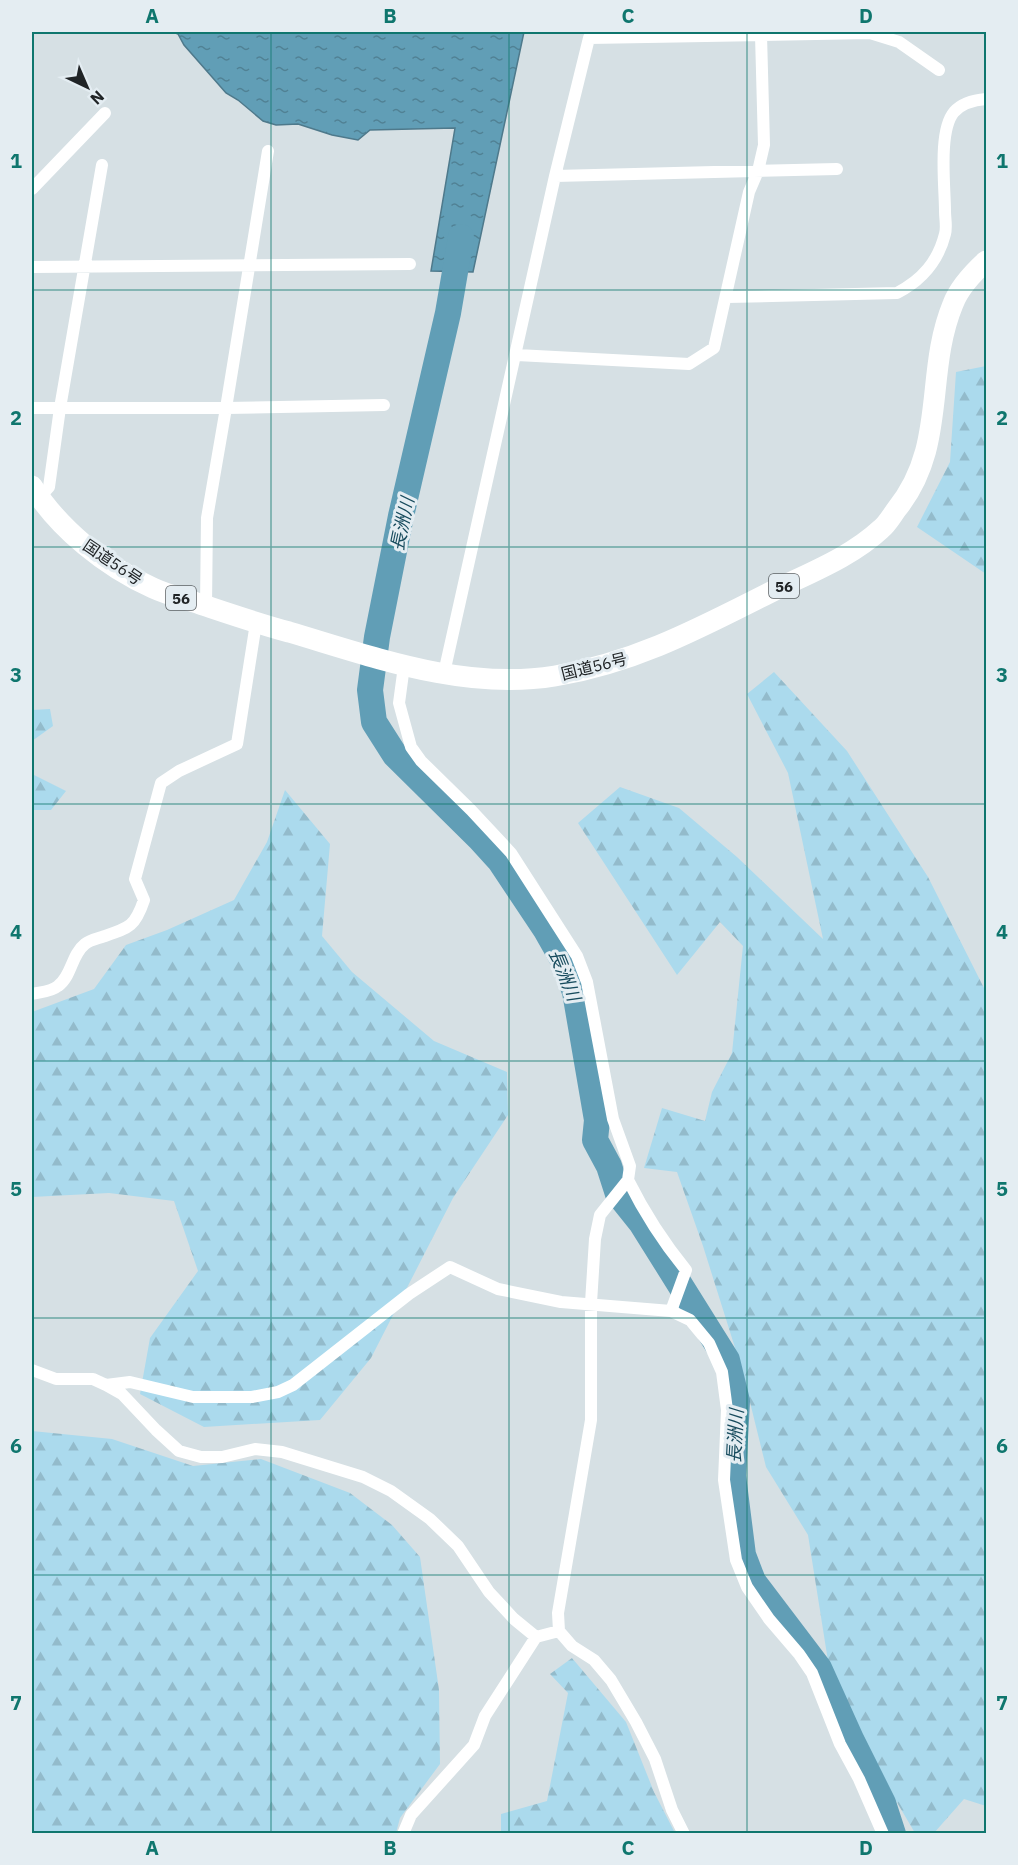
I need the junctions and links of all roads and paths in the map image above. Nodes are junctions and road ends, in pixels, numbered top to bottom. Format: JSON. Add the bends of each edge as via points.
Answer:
{"nodes":[{"id":1,"x":761,"y":35,"type":"junction"},
{"id":2,"x":939,"y":70,"type":"dead end"},
{"id":3,"x":987,"y":99,"type":"edge"},
{"id":4,"x":105,"y":113,"type":"dead end"},
{"id":5,"x":268,"y":151,"type":"dead end"},
{"id":6,"x":102,"y":165,"type":"dead end"},
{"id":7,"x":837,"y":170,"type":"dead end"},
{"id":8,"x":758,"y":171,"type":"junction"},
{"id":9,"x":555,"y":176,"type":"junction"},
{"id":10,"x":32,"y":189,"type":"edge"},
{"id":11,"x":987,"y":261,"type":"edge"},
{"id":12,"x":410,"y":264,"type":"dead end"},
{"id":13,"x":250,"y":265,"type":"junction"},
{"id":14,"x":84,"y":266,"type":"junction"},
{"id":15,"x":32,"y":267,"type":"edge"},
{"id":16,"x":727,"y":297,"type":"junction"},
{"id":17,"x":517,"y":355,"type":"junction"},
{"id":18,"x":384,"y":405,"type":"dead end"},
{"id":19,"x":32,"y":408,"type":"edge"},
{"id":20,"x":60,"y":408,"type":"junction"},
{"id":21,"x":226,"y":408,"type":"junction"},
{"id":22,"x":35,"y":492,"type":"edge"},
{"id":23,"x":206,"y":606,"type":"junction"},
{"id":24,"x":256,"y":623,"type":"junction"},
{"id":25,"x":398,"y":664,"type":"junction"},
{"id":26,"x":444,"y":673,"type":"junction"},
{"id":27,"x":32,"y":994,"type":"edge"},
{"id":28,"x":628,"y":1180,"type":"junction"},
{"id":29,"x":591,"y":1303,"type":"junction"},
{"id":30,"x":670,"y":1311,"type":"junction"},
{"id":31,"x":32,"y":1370,"type":"edge"},
{"id":32,"x":106,"y":1385,"type":"junction"},
{"id":33,"x":559,"y":1631,"type":"junction"},
{"id":34,"x":536,"y":1637,"type":"junction"},
{"id":35,"x":403,"y":1833,"type":"edge"},
{"id":36,"x":684,"y":1833,"type":"edge"},
{"id":37,"x":883,"y":1833,"type":"edge"}],
"edges":[{"from":1,"to":2,"type":"street","via":[[870,33],[899,42]]},
{"from":1,"to":8,"type":"street","via":[[764,145]]},
{"from":1,"to":9,"type":"street","via":[[589,38]]},
{"from":3,"to":16,"type":"street","via":[[962,105],[952,113],[947,125],[946,233],[927,270],[914,285],[897,292]]},
{"from":4,"to":10,"type":"street"},
{"from":5,"to":13,"type":"street"},
{"from":6,"to":14,"type":"street"},
{"from":7,"to":8,"type":"street"},
{"from":8,"to":9,"type":"street"},
{"from":8,"to":16,"type":"street","via":[[749,192]]},
{"from":9,"to":17,"type":"street"},
{"from":11,"to":26,"type":"highway","name":"国道56号","number":"56","via":[[954,301],[943,334],[925,459],[909,494],[882,528],[848,554],[677,639],[625,660],[544,677],[503,680]]},
{"from":12,"to":13,"type":"street"},
{"from":13,"to":14,"type":"street"},
{"from":13,"to":21,"type":"street"},
{"from":14,"to":15,"type":"street"},
{"from":14,"to":20,"type":"street"},
{"from":16,"to":17,"type":"street","via":[[714,348],[689,364]]},
{"from":17,"to":26,"type":"street"},
{"from":18,"to":21,"type":"street"},
{"from":19,"to":20,"type":"street"},
{"from":20,"to":21,"type":"street"},
{"from":20,"to":22,"type":"street","via":[[49,487]]},
{"from":21,"to":23,"type":"street","via":[[207,518]]},
{"from":22,"to":23,"type":"highway","name":"国道56号","number":"56","via":[[75,536],[112,566],[154,589]]},
{"from":23,"to":24,"type":"highway","name":"国道56号","number":"56"},
{"from":24,"to":25,"type":"highway","name":"国道56号","number":"56"},
{"from":24,"to":27,"type":"street","via":[[237,744],[161,783],[135,879],[144,900],[138,917],[131,926],[88,941],[74,955],[59,986]]},
{"from":25,"to":26,"type":"highway","name":"国道56号","number":"56"},
{"from":25,"to":28,"type":"street","via":[[399,703],[411,747],[511,853],[577,956],[587,982],[613,1119],[630,1166]]},
{"from":28,"to":29,"type":"street","via":[[600,1215]]},
{"from":28,"to":30,"type":"street","via":[[686,1270]]},
{"from":29,"to":30,"type":"street"},
{"from":29,"to":32,"type":"street","via":[[561,1302],[498,1289],[450,1267],[409,1294],[293,1385],[278,1392],[252,1397],[193,1398],[130,1382]]},
{"from":29,"to":33,"type":"street","via":[[591,1420],[558,1613]]},
{"from":30,"to":37,"type":"street","via":[[690,1320],[709,1343],[722,1372],[726,1410],[724,1480],[736,1560],[747,1587],[813,1673],[840,1744]]},
{"from":31,"to":32,"type":"street","via":[[56,1379],[93,1379]]},
{"from":32,"to":34,"type":"street","via":[[122,1394],[179,1451],[201,1457],[255,1449],[282,1452],[363,1477],[391,1491],[430,1519],[458,1546],[489,1592]]},
{"from":33,"to":34,"type":"street"},
{"from":33,"to":36,"type":"street","via":[[572,1646],[594,1660],[636,1722]]},
{"from":34,"to":35,"type":"street","via":[[489,1709],[474,1745],[411,1815]]}]}
